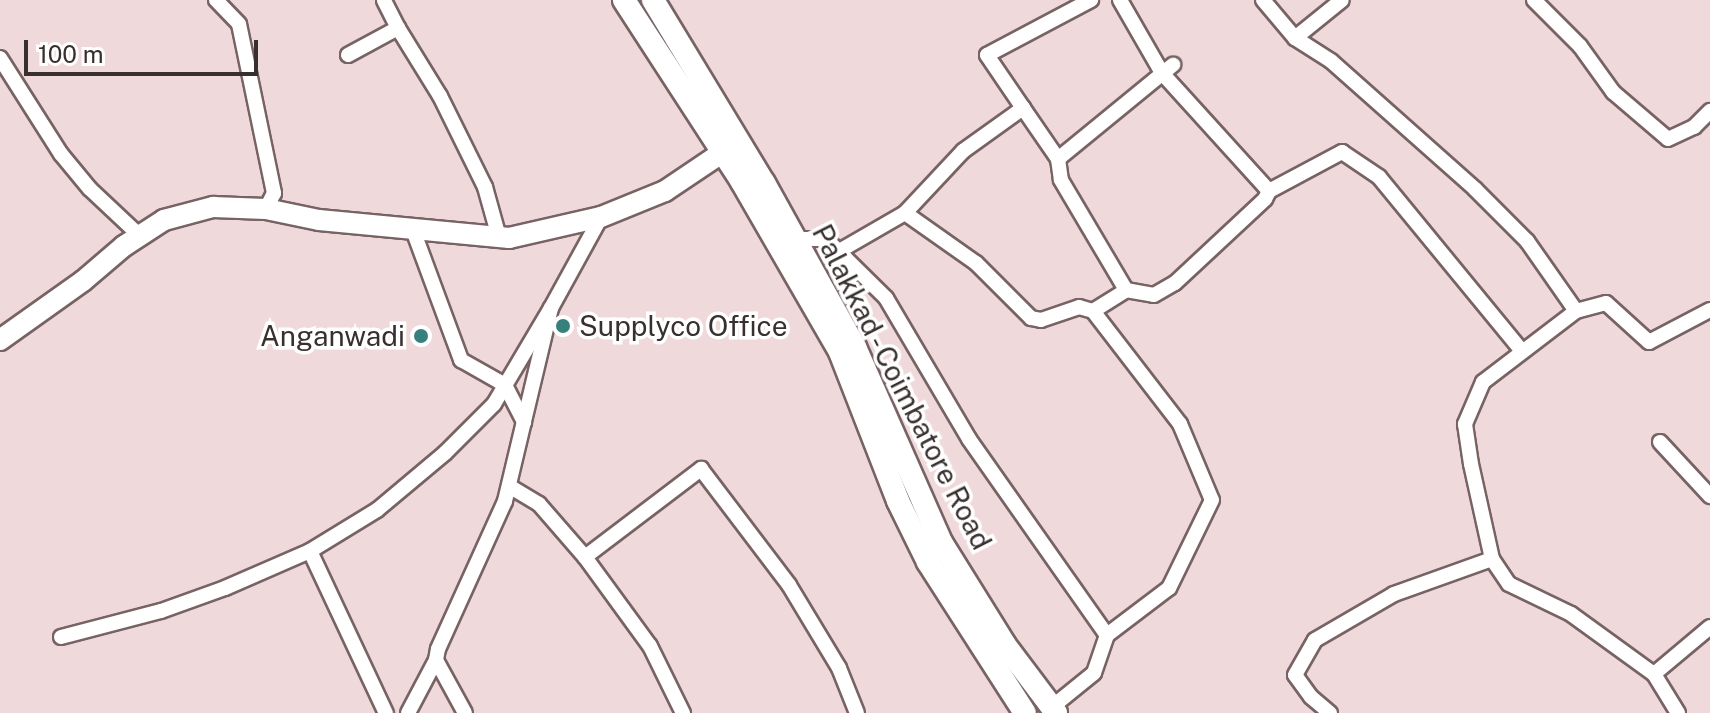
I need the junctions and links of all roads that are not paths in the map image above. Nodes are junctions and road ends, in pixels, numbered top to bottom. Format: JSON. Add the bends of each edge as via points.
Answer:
{"nodes":[{"id":1,"x":216,"y":0,"type":"edge"},
{"id":2,"x":384,"y":0,"type":"edge"},
{"id":3,"x":624,"y":0,"type":"edge"},
{"id":4,"x":653,"y":0,"type":"edge"},
{"id":5,"x":1091,"y":0,"type":"edge"},
{"id":6,"x":1120,"y":0,"type":"edge"},
{"id":7,"x":1263,"y":0,"type":"edge"},
{"id":8,"x":1342,"y":0,"type":"edge"},
{"id":9,"x":1534,"y":0,"type":"edge"},
{"id":10,"x":398,"y":28,"type":"junction"},
{"id":11,"x":1295,"y":38,"type":"junction"},
{"id":12,"x":348,"y":55,"type":"dead end"},
{"id":13,"x":0,"y":58,"type":"edge"},
{"id":14,"x":1168,"y":69,"type":"junction"},
{"id":15,"x":1023,"y":108,"type":"junction"},
{"id":16,"x":1710,"y":111,"type":"edge"},
{"id":17,"x":730,"y":148,"type":"junction"},
{"id":18,"x":1058,"y":159,"type":"junction"},
{"id":19,"x":1269,"y":191,"type":"junction"},
{"id":20,"x":266,"y":209,"type":"junction"},
{"id":21,"x":905,"y":213,"type":"junction"},
{"id":22,"x":601,"y":217,"type":"junction"},
{"id":23,"x":413,"y":230,"type":"junction"},
{"id":24,"x":140,"y":236,"type":"junction"},
{"id":25,"x":499,"y":237,"type":"junction"},
{"id":26,"x":784,"y":238,"type":"junction"},
{"id":27,"x":841,"y":250,"type":"junction"},
{"id":28,"x":1126,"y":290,"type":"junction"},
{"id":29,"x":551,"y":308,"type":"junction"},
{"id":30,"x":1710,"y":310,"type":"edge"},
{"id":31,"x":1093,"y":311,"type":"junction"},
{"id":32,"x":1576,"y":311,"type":"junction"},
{"id":33,"x":0,"y":340,"type":"edge"},
{"id":34,"x":1522,"y":351,"type":"junction"},
{"id":35,"x":505,"y":385,"type":"junction"},
{"id":36,"x":524,"y":422,"type":"junction"},
{"id":37,"x":1660,"y":442,"type":"dead end"},
{"id":38,"x":509,"y":486,"type":"junction"},
{"id":39,"x":1710,"y":496,"type":"edge"},
{"id":40,"x":310,"y":551,"type":"junction"},
{"id":41,"x":585,"y":557,"type":"junction"},
{"id":42,"x":1492,"y":559,"type":"junction"},
{"id":43,"x":1710,"y":627,"type":"edge"},
{"id":44,"x":1107,"y":635,"type":"junction"},
{"id":45,"x":61,"y":637,"type":"dead end"},
{"id":46,"x":436,"y":660,"type":"junction"},
{"id":47,"x":1654,"y":674,"type":"junction"},
{"id":48,"x":1051,"y":706,"type":"edge"},
{"id":49,"x":386,"y":713,"type":"edge"},
{"id":50,"x":408,"y":713,"type":"edge"},
{"id":51,"x":465,"y":713,"type":"edge"},
{"id":52,"x":683,"y":713,"type":"edge"},
{"id":53,"x":857,"y":713,"type":"edge"},
{"id":54,"x":1026,"y":713,"type":"edge"},
{"id":55,"x":1330,"y":713,"type":"edge"},
{"id":56,"x":1678,"y":713,"type":"edge"}],
"edges":[{"from":1,"to":20,"type":"street","via":[[239,24],[274,193]]},
{"from":2,"to":10,"type":"street"},
{"from":3,"to":17,"type":"main road","name":"Palakkad - Coimbatore Road"},
{"from":4,"to":17,"type":"main road","name":"Palakkad - Coimbatore Road"},
{"from":5,"to":15,"type":"street","via":[[987,55]]},
{"from":6,"to":14,"type":"street"},
{"from":7,"to":11,"type":"street"},
{"from":8,"to":11,"type":"street"},
{"from":9,"to":16,"type":"street","via":[[1580,46],[1613,92],[1668,139],[1694,127]]},
{"from":10,"to":12,"type":"street"},
{"from":10,"to":25,"type":"street","via":[[440,96],[485,187]]},
{"from":11,"to":32,"type":"street","via":[[1331,61],[1475,189],[1527,241]]},
{"from":13,"to":24,"type":"street","via":[[61,154]]},
{"from":14,"to":18,"type":"street"},
{"from":14,"to":19,"type":"street"},
{"from":15,"to":18,"type":"street"},
{"from":15,"to":21,"type":"street","via":[[963,151]]},
{"from":17,"to":22,"type":"street","via":[[665,191]]},
{"from":17,"to":26,"type":"main road","name":"Palakkad - Coimbatore Road"},
{"from":18,"to":28,"type":"street","via":[[1061,180]]},
{"from":19,"to":28,"type":"street","via":[[1175,283],[1154,295]]},
{"from":19,"to":34,"type":"street","via":[[1342,152],[1379,177]]},
{"from":20,"to":23,"type":"street"},
{"from":20,"to":24,"type":"street","via":[[213,207],[164,220]]},
{"from":21,"to":27,"type":"street"},
{"from":21,"to":31,"type":"street","via":[[976,263],[1031,318],[1041,320],[1079,307]]},
{"from":22,"to":25,"type":"street"},
{"from":22,"to":29,"type":"street"},
{"from":23,"to":25,"type":"street"},
{"from":23,"to":35,"type":"street","via":[[461,360]]},
{"from":24,"to":33,"type":"street"},
{"from":26,"to":27,"type":"street","via":[[826,239]]},
{"from":26,"to":48,"type":"main road","name":"Palakkad - Coimbatore Road","via":[[855,347],[941,542],[1005,645]]},
{"from":26,"to":54,"type":"main road","name":"Palakkad - Coimbatore Road","via":[[840,352],[898,501],[928,562]]},
{"from":27,"to":44,"type":"street","via":[[886,298],[969,439]]},
{"from":28,"to":31,"type":"street"},
{"from":29,"to":35,"type":"street"},
{"from":29,"to":36,"type":"street"},
{"from":30,"to":32,"type":"street","via":[[1649,342],[1606,303]]},
{"from":31,"to":44,"type":"street","via":[[1180,424],[1212,500],[1169,588]]},
{"from":32,"to":34,"type":"street"},
{"from":34,"to":42,"type":"street","via":[[1483,382],[1465,424]]},
{"from":35,"to":36,"type":"street"},
{"from":35,"to":40,"type":"street","via":[[494,404],[445,453],[377,510]]},
{"from":36,"to":38,"type":"street"},
{"from":37,"to":39,"type":"street"},
{"from":38,"to":41,"type":"street","via":[[539,504]]},
{"from":38,"to":46,"type":"street"},
{"from":40,"to":45,"type":"street","via":[[161,611]]},
{"from":40,"to":49,"type":"street"},
{"from":41,"to":52,"type":"street","via":[[650,646]]},
{"from":41,"to":53,"type":"street","via":[[701,469],[789,585],[839,668]]},
{"from":42,"to":47,"type":"street","via":[[1509,584],[1571,614]]},
{"from":42,"to":55,"type":"street","via":[[1394,594],[1315,640],[1295,675]]},
{"from":43,"to":47,"type":"street"},
{"from":44,"to":48,"type":"street","via":[[1094,673]]},
{"from":46,"to":50,"type":"street"},
{"from":46,"to":51,"type":"street"},
{"from":47,"to":56,"type":"street"},
{"from":48,"to":54,"type":"street"}]}
